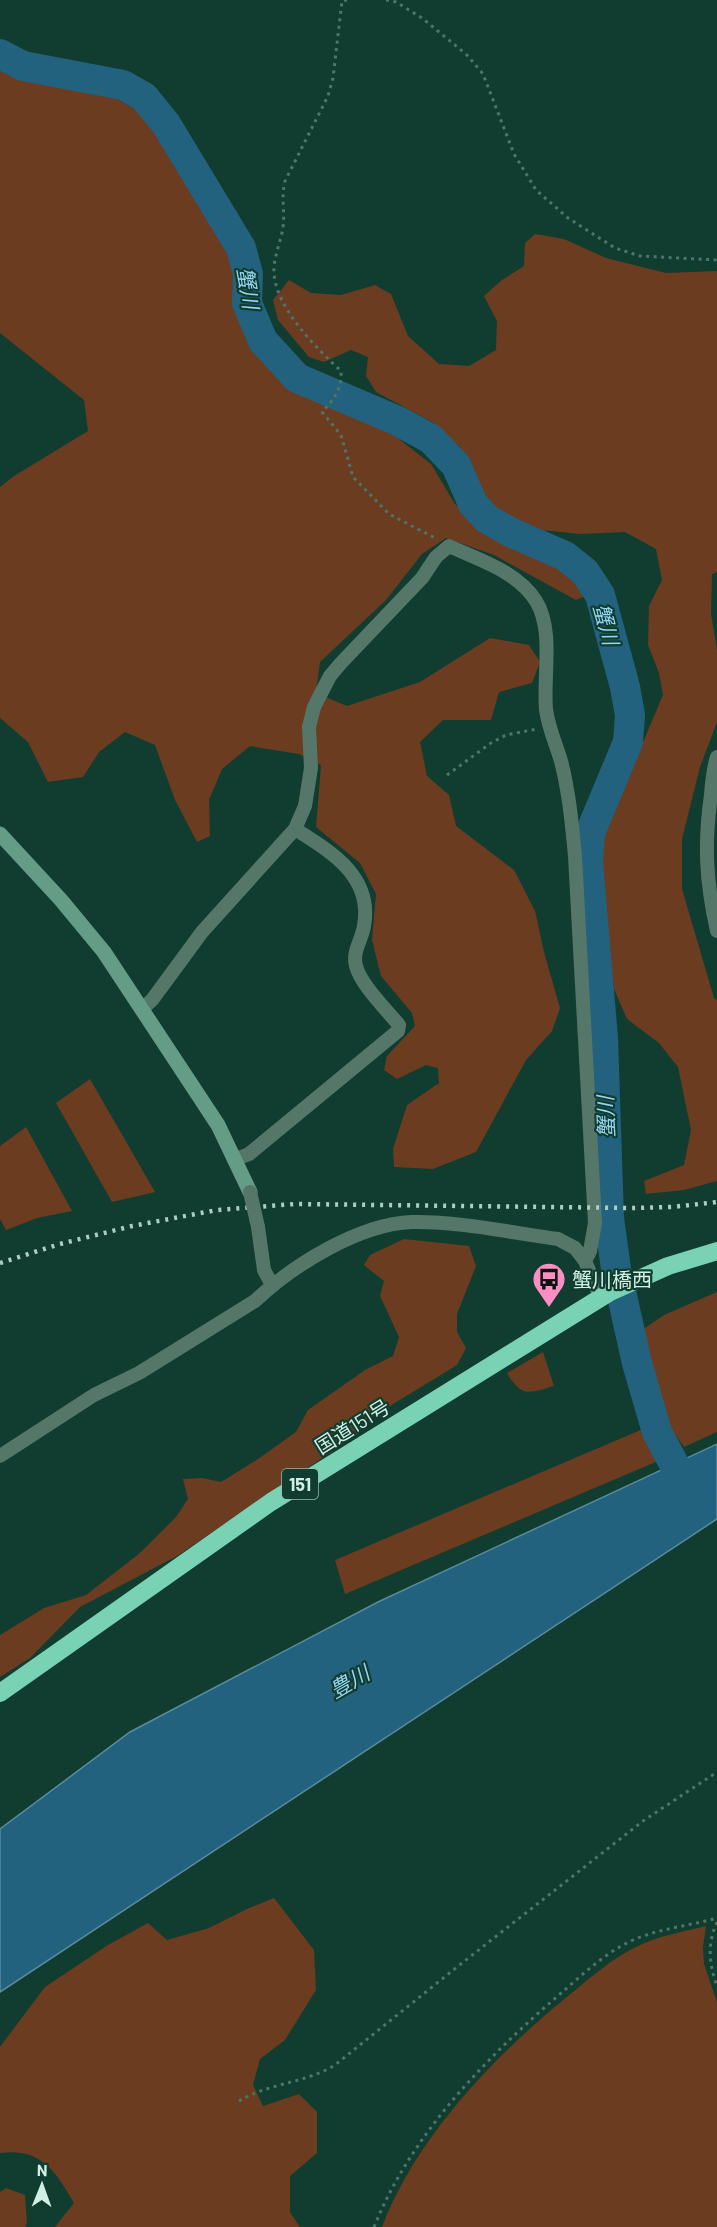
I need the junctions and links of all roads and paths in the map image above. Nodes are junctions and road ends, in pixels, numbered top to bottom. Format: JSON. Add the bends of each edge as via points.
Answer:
{"nodes":[{"id":1,"x":347,"y":0,"type":"edge"},
{"id":2,"x":386,"y":0,"type":"edge"},
{"id":3,"x":341,"y":1,"type":"edge"},
{"id":4,"x":717,"y":260,"type":"edge"},
{"id":5,"x":449,"y":546,"type":"junction"},
{"id":6,"x":549,"y":726,"type":"junction"},
{"id":7,"x":717,"y":758,"type":"edge"},
{"id":8,"x":447,"y":775,"type":"dead end"},
{"id":9,"x":295,"y":829,"type":"junction"},
{"id":10,"x":0,"y":834,"type":"edge"},
{"id":11,"x":717,"y":931,"type":"edge"},
{"id":12,"x":143,"y":1008,"type":"junction"},
{"id":13,"x":236,"y":1159,"type":"junction"},
{"id":14,"x":250,"y":1192,"type":"joint"},
{"id":15,"x":717,"y":1251,"type":"edge"},
{"id":16,"x":585,"y":1261,"type":"junction"},
{"id":17,"x":272,"y":1286,"type":"junction"},
{"id":18,"x":605,"y":1295,"type":"junction"},
{"id":19,"x":0,"y":1456,"type":"edge"},
{"id":20,"x":0,"y":1693,"type":"edge"},
{"id":21,"x":717,"y":1772,"type":"edge"},
{"id":22,"x":717,"y":1920,"type":"edge"},
{"id":23,"x":717,"y":1986,"type":"edge"},
{"id":24,"x":239,"y":2101,"type":"dead end"},
{"id":25,"x":375,"y":2225,"type":"edge"},
{"id":26,"x":382,"y":2227,"type":"edge"}],
"edges":[{"from":1,"to":3,"type":"path"},
{"from":2,"to":4,"type":"path","via":[[422,18],[467,55],[483,74],[514,154],[536,190],[568,218],[615,248],[640,256]]},
{"from":3,"to":5,"type":"path","via":[[328,96],[282,193],[284,225],[274,270],[276,288],[308,337],[341,371],[334,399],[322,412],[341,435],[353,477],[389,514]]},
{"from":5,"to":6,"type":"street","via":[[504,572],[524,585],[537,603],[547,655]]},
{"from":5,"to":9,"type":"street","via":[[330,676],[309,727],[311,768],[305,806]]},
{"from":6,"to":8,"type":"path","via":[[506,735]]},
{"from":6,"to":16,"type":"street","via":[[561,762],[575,856],[595,1223]]},
{"from":7,"to":11,"type":"street","via":[[705,854]]},
{"from":9,"to":12,"type":"street","via":[[202,932]]},
{"from":9,"to":13,"type":"street","via":[[350,869],[361,887],[364,926],[355,963],[359,976],[399,1025],[398,1031],[249,1154]]},
{"from":10,"to":12,"type":"street","via":[[104,952]]},
{"from":12,"to":13,"type":"street"},
{"from":13,"to":14,"type":"street"},
{"from":14,"to":17,"type":"street","bridge":true,"via":[[264,1270]]},
{"from":15,"to":18,"type":"highway","name":"国道151号","number":"151","via":[[668,1266]]},
{"from":16,"to":17,"type":"street","via":[[575,1248],[558,1239],[411,1222],[351,1236]]},
{"from":16,"to":18,"type":"street"},
{"from":17,"to":19,"type":"street","via":[[255,1301],[139,1373],[94,1395]]},
{"from":18,"to":20,"type":"highway","name":"国道151号","number":"151","via":[[271,1502]]},
{"from":21,"to":24,"type":"path","via":[[643,1821],[335,2065],[320,2075],[264,2089]]},
{"from":22,"to":23,"type":"path","via":[[710,1962]]},
{"from":22,"to":25,"type":"path","via":[[663,1929],[631,1941],[592,1966],[530,2020],[451,2102],[395,2181]]},
{"from":25,"to":26,"type":"path"}]}
